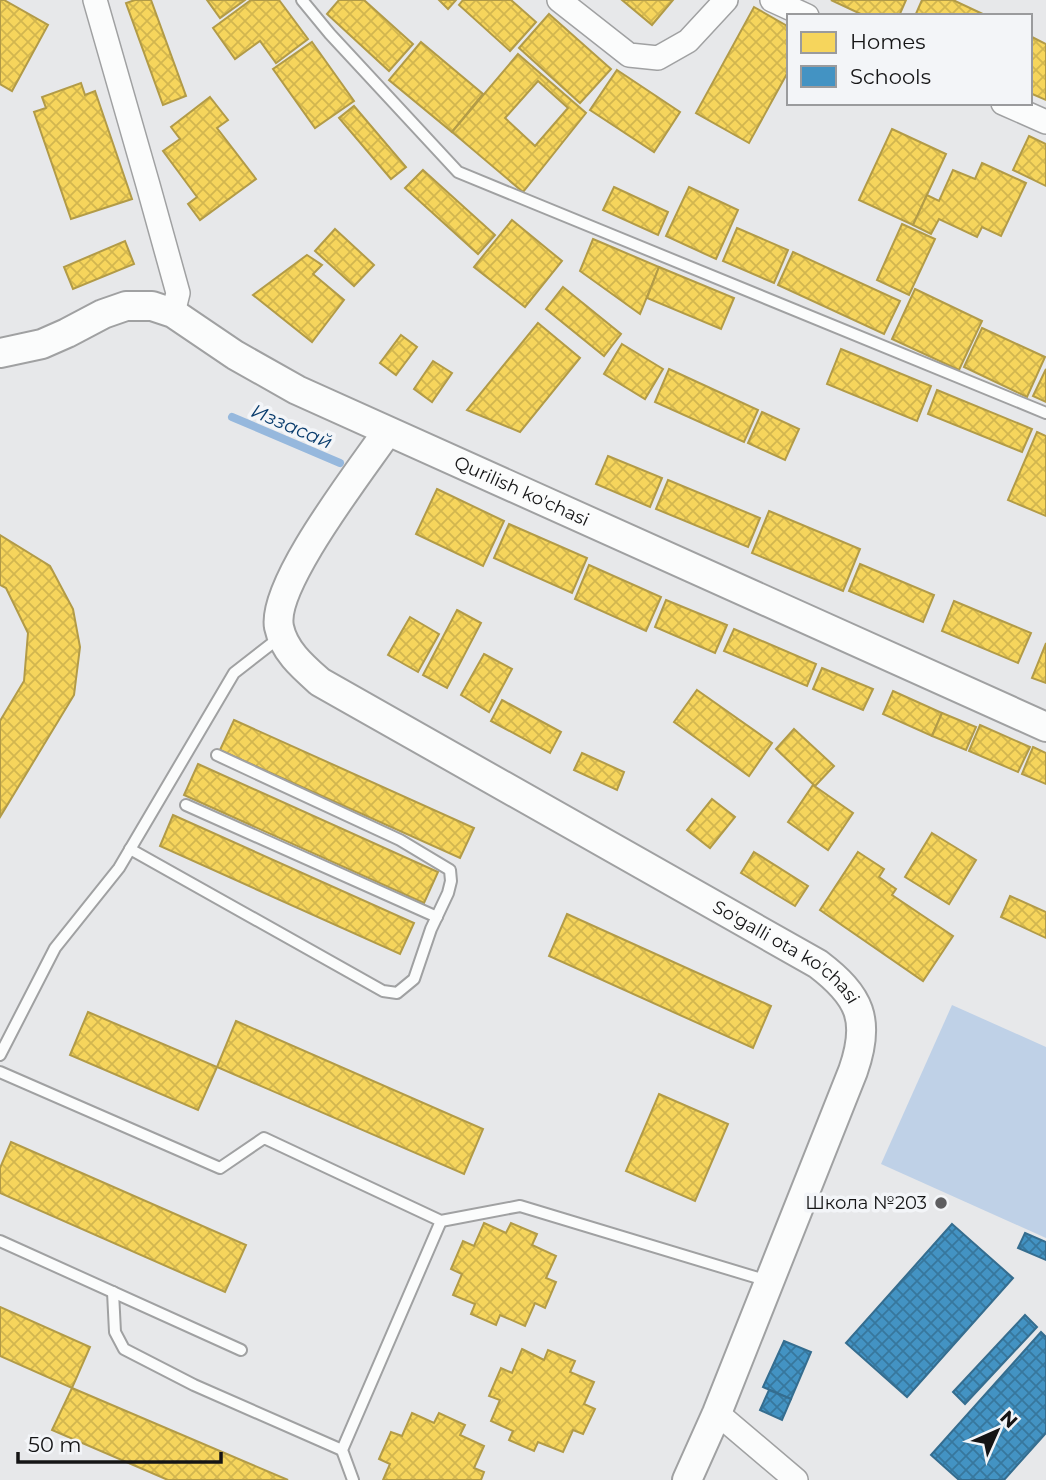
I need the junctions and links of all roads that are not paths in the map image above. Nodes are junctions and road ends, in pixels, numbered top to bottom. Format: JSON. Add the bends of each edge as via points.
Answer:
{"nodes":[{"id":1,"x":96,"y":0,"type":"edge"},
{"id":2,"x":302,"y":0,"type":"edge"},
{"id":3,"x":559,"y":0,"type":"edge"},
{"id":4,"x":726,"y":0,"type":"edge"},
{"id":5,"x":772,"y":0,"type":"edge"},
{"id":6,"x":803,"y":14,"type":"edge"},
{"id":7,"x":1008,"y":105,"type":"edge"},
{"id":8,"x":1046,"y":122,"type":"edge"},
{"id":9,"x":173,"y":313,"type":"junction"},
{"id":10,"x":0,"y":354,"type":"edge"},
{"id":11,"x":1046,"y":413,"type":"edge"},
{"id":12,"x":387,"y":432,"type":"junction"},
{"id":13,"x":282,"y":636,"type":"junction"},
{"id":14,"x":1046,"y":727,"type":"edge"},
{"id":15,"x":217,"y":755,"type":"dead end"},
{"id":16,"x":187,"y":805,"type":"dead end"},
{"id":17,"x":130,"y":849,"type":"junction"},
{"id":18,"x":437,"y":917,"type":"junction"},
{"id":19,"x":0,"y":1055,"type":"edge"},
{"id":20,"x":0,"y":1072,"type":"edge"},
{"id":21,"x":441,"y":1221,"type":"junction"},
{"id":22,"x":0,"y":1241,"type":"edge"},
{"id":23,"x":768,"y":1281,"type":"junction"},
{"id":24,"x":113,"y":1292,"type":"junction"},
{"id":25,"x":241,"y":1350,"type":"dead end"},
{"id":26,"x":717,"y":1413,"type":"junction"},
{"id":27,"x":342,"y":1450,"type":"junction"},
{"id":28,"x":353,"y":1480,"type":"edge"},
{"id":29,"x":687,"y":1480,"type":"edge"},
{"id":30,"x":796,"y":1480,"type":"edge"}],
"edges":[{"from":1,"to":9,"type":"street","via":[[177,293]]},
{"from":2,"to":11,"type":"lane","via":[[458,172]]},
{"from":3,"to":4,"type":"street","via":[[629,55],[658,58],[688,41]]},
{"from":5,"to":6,"type":"street"},
{"from":7,"to":8,"type":"street"},
{"from":9,"to":10,"type":"street","name":"Qurilish ko'chasi","via":[[152,306],[126,306],[42,344]]},
{"from":9,"to":12,"type":"street","name":"Qurilish ko'chasi","via":[[266,374]]},
{"from":12,"to":13,"type":"street","via":[[309,546],[281,603]]},
{"from":12,"to":14,"type":"street","name":"Qurilish ko'chasi"},
{"from":13,"to":17,"type":"lane","via":[[234,673]]},
{"from":13,"to":23,"type":"street","name":"So'galli ota ko'chasi","via":[[298,662],[320,682],[818,964],[850,995],[862,1028],[858,1058]]},
{"from":15,"to":18,"type":"lane","via":[[400,840],[450,870],[448,893]]},
{"from":16,"to":18,"type":"lane"},
{"from":17,"to":18,"type":"lane","via":[[383,991],[397,993],[414,979]]},
{"from":17,"to":19,"type":"lane","via":[[55,948]]},
{"from":20,"to":21,"type":"lane","via":[[220,1168],[264,1138]]},
{"from":21,"to":23,"type":"lane","via":[[520,1206]]},
{"from":21,"to":27,"type":"lane"},
{"from":22,"to":24,"type":"lane"},
{"from":23,"to":26,"type":"street","name":"So'galli ota ko'chasi"},
{"from":24,"to":25,"type":"lane"},
{"from":24,"to":27,"type":"lane","via":[[115,1332],[124,1349]]},
{"from":26,"to":29,"type":"street","name":"So'galli ota ko'chasi"},
{"from":26,"to":30,"type":"street"},
{"from":27,"to":28,"type":"lane"}]}
